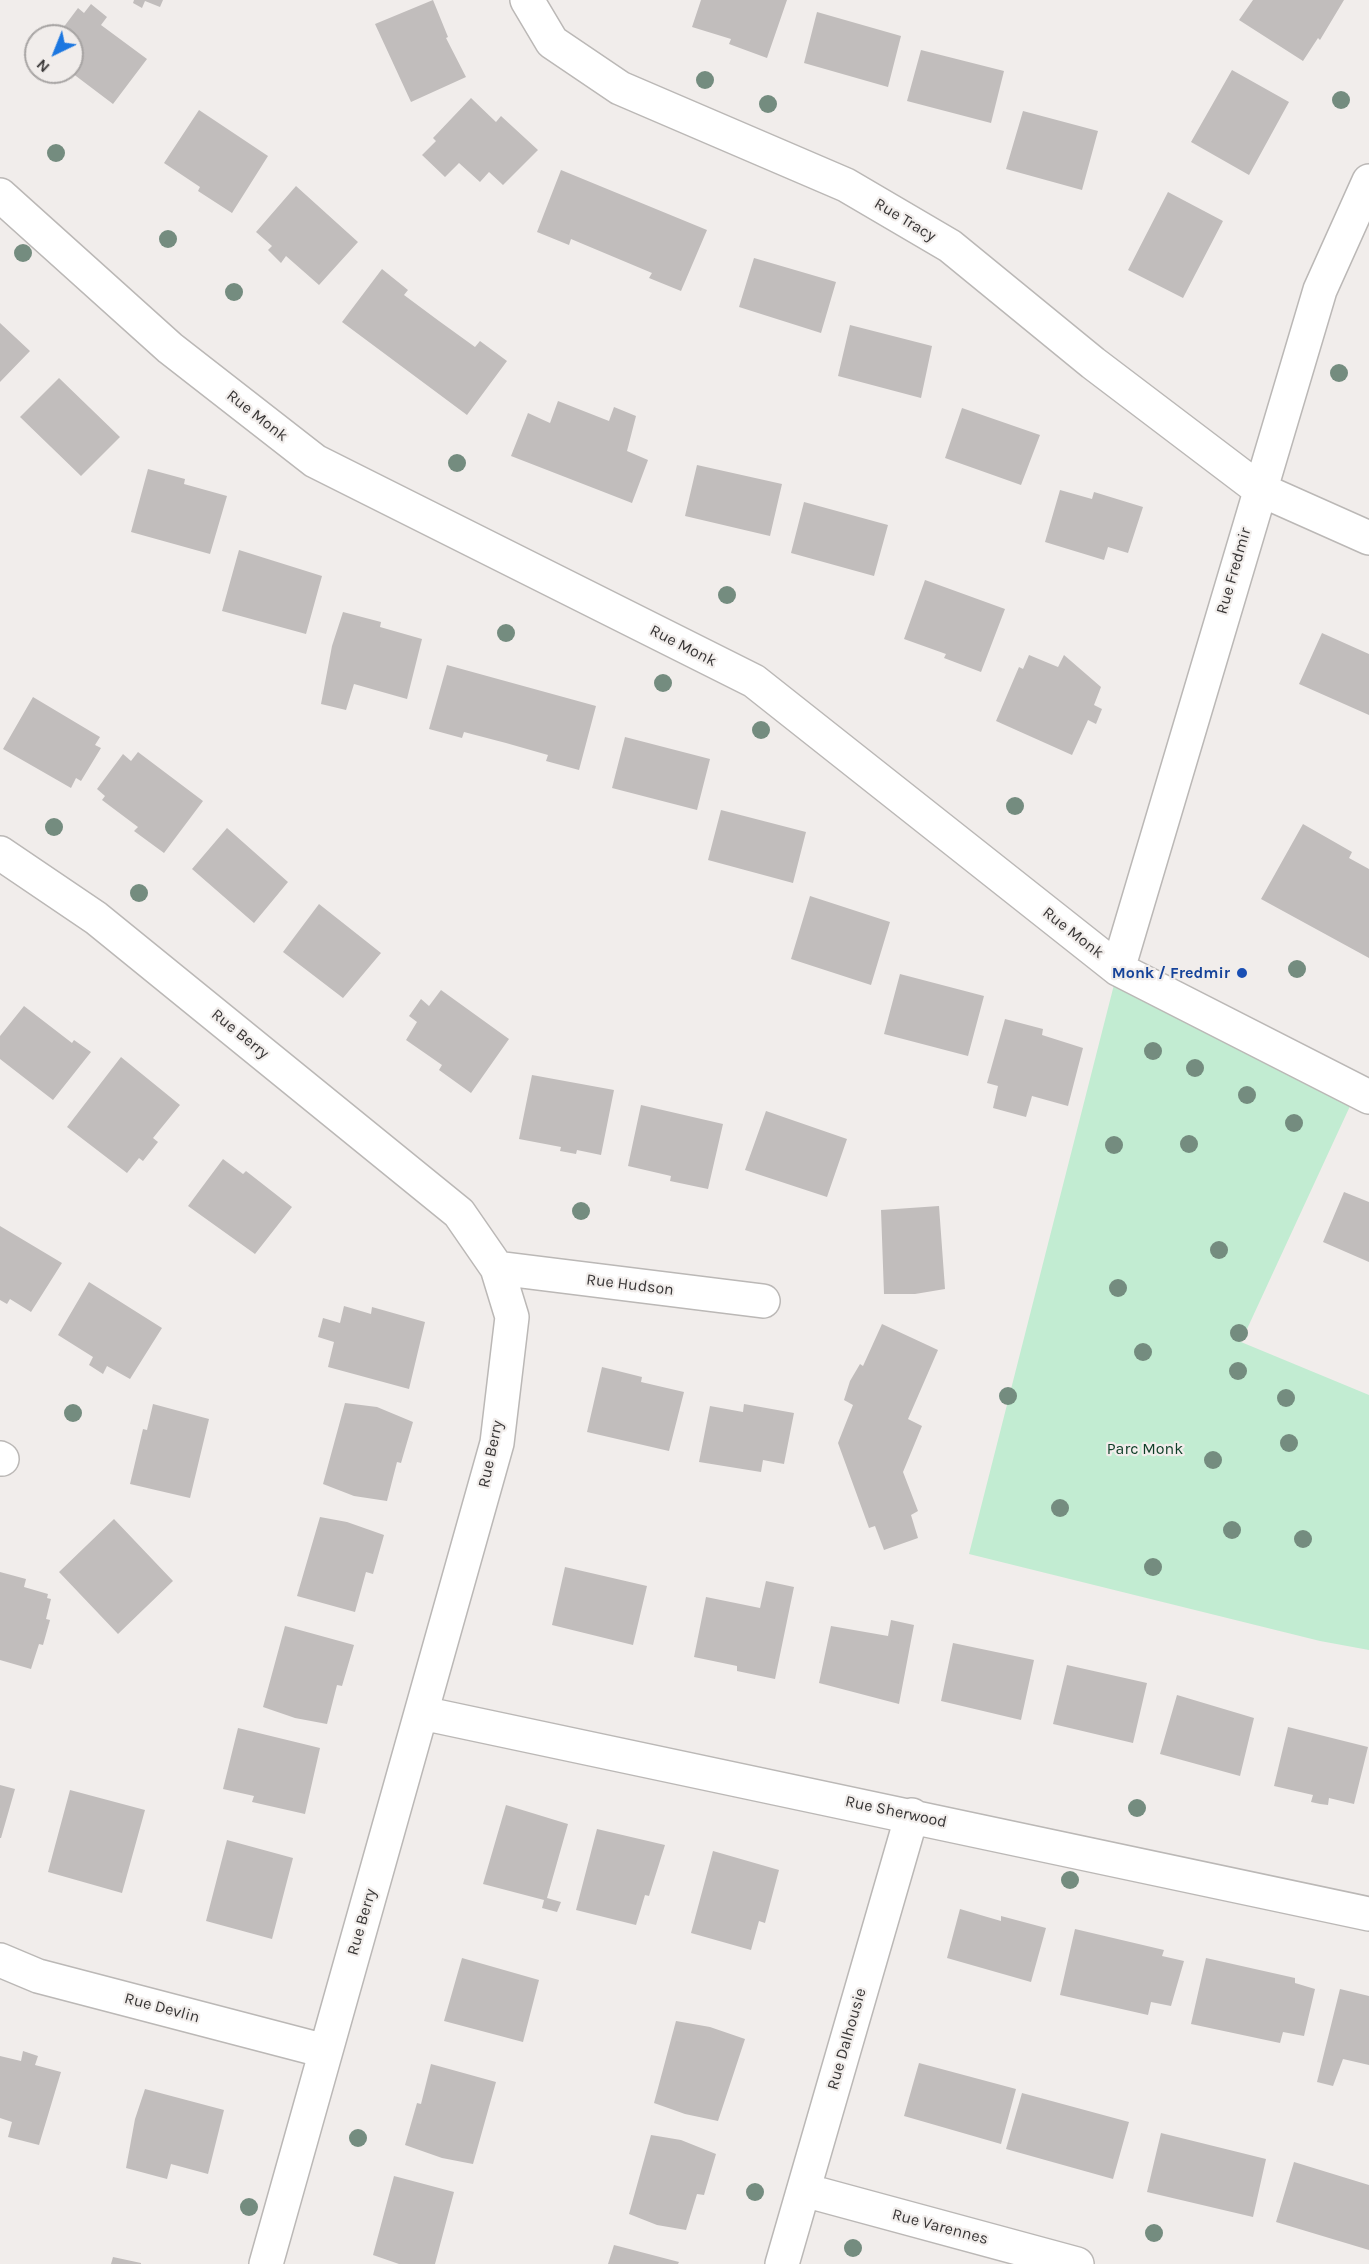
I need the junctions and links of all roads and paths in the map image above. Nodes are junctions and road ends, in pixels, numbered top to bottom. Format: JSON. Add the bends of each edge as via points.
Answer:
{"nodes":[{"id":1,"x":527,"y":0,"type":"edge"},
{"id":2,"x":1369,"y":181,"type":"edge"},
{"id":3,"x":0,"y":195,"type":"edge"},
{"id":4,"x":1258,"y":489,"type":"junction"},
{"id":5,"x":1369,"y":538,"type":"edge"},
{"id":6,"x":0,"y":853,"type":"edge"},
{"id":7,"x":1118,"y":969,"type":"junction"},
{"id":8,"x":1369,"y":1096,"type":"edge"},
{"id":9,"x":498,"y":1268,"type":"junction"},
{"id":10,"x":763,"y":1301,"type":"dead end"},
{"id":11,"x":422,"y":1713,"type":"junction"},
{"id":12,"x":912,"y":1815,"type":"junction"},
{"id":13,"x":1369,"y":1914,"type":"edge"},
{"id":14,"x":0,"y":1960,"type":"edge"},
{"id":15,"x":325,"y":2051,"type":"junction"},
{"id":16,"x":804,"y":2190,"type":"junction"},
{"id":17,"x":266,"y":2264,"type":"edge"},
{"id":18,"x":782,"y":2264,"type":"edge"},
{"id":19,"x":1077,"y":2264,"type":"edge"}],
"edges":[{"from":1,"to":4,"type":"street","name":"Rue Tracy","via":[[552,42],[620,88],[846,185],[950,246],[1093,363]]},
{"from":2,"to":4,"type":"street","name":"Rue Fredmir","via":[[1320,290]]},
{"from":3,"to":7,"type":"street","name":"Rue Monk","via":[[170,348],[315,461],[754,681]]},
{"from":4,"to":5,"type":"street","name":"Rue Tracy"},
{"from":4,"to":7,"type":"street","name":"Rue Fredmir"},
{"from":6,"to":9,"type":"street","name":"Rue Berry","via":[[96,918],[459,1213]]},
{"from":7,"to":8,"type":"street","name":"Rue Monk"},
{"from":9,"to":10,"type":"street","name":"Rue Hudson"},
{"from":9,"to":11,"type":"street","name":"Rue Berry","via":[[512,1317],[496,1443]]},
{"from":11,"to":12,"type":"street","name":"Rue Sherwood"},
{"from":11,"to":15,"type":"street","name":"Rue Berry"},
{"from":12,"to":13,"type":"street","name":"Rue Sherwood"},
{"from":12,"to":16,"type":"street","name":"Rue Dalhousie"},
{"from":14,"to":15,"type":"street","name":"Rue Devlin","via":[[38,1976]]},
{"from":15,"to":17,"type":"street","name":"Rue Berry"},
{"from":16,"to":18,"type":"street","name":"Rue Dalhousie"},
{"from":16,"to":19,"type":"street","name":"Rue Varennes"}]}
